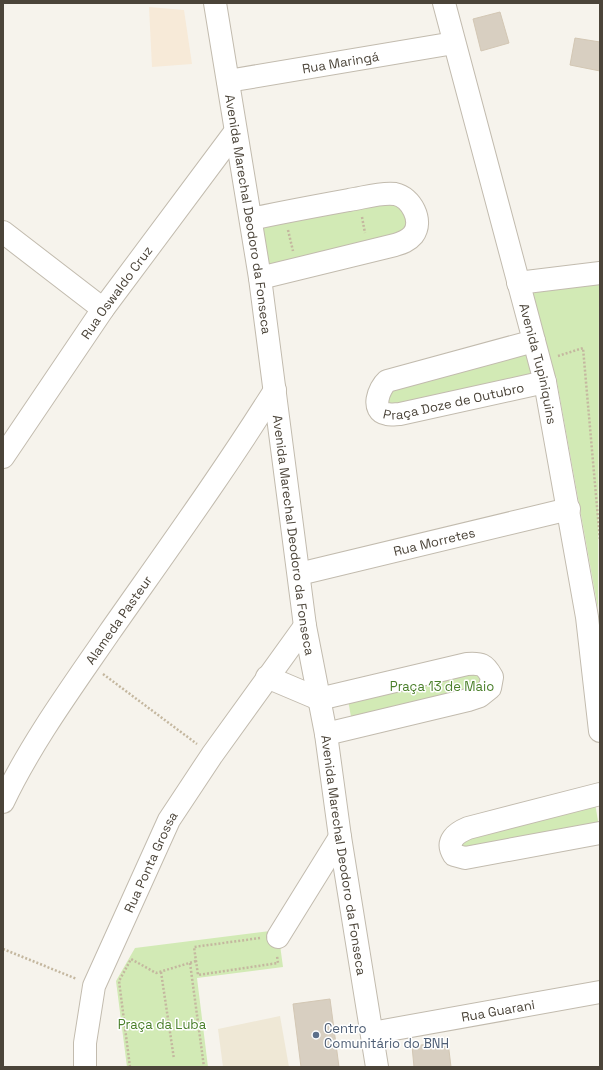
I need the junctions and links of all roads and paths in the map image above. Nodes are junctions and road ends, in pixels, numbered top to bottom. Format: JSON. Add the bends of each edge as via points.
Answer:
{"nodes":[{"id":1,"x":215,"y":3,"type":"edge"},
{"id":2,"x":444,"y":3,"type":"edge"},
{"id":3,"x":454,"y":43,"type":"junction"},
{"id":4,"x":228,"y":81,"type":"junction"},
{"id":5,"x":235,"y":132,"type":"junction"},
{"id":6,"x":358,"y":198,"type":"junction"},
{"id":7,"x":284,"y":212,"type":"junction"},
{"id":8,"x":250,"y":219,"type":"junction"},
{"id":9,"x":3,"y":232,"type":"edge"},
{"id":10,"x":369,"y":252,"type":"junction"},
{"id":11,"x":297,"y":269,"type":"junction"},
{"id":12,"x":600,"y":273,"type":"edge"},
{"id":13,"x":260,"y":278,"type":"junction"},
{"id":14,"x":518,"y":283,"type":"junction"},
{"id":15,"x":103,"y":309,"type":"junction"},
{"id":16,"x":534,"y":341,"type":"junction"},
{"id":17,"x":540,"y":362,"type":"junction"},
{"id":18,"x":544,"y":382,"type":"junction"},
{"id":19,"x":275,"y":390,"type":"junction"},
{"id":20,"x":243,"y":442,"type":"junction"},
{"id":21,"x":282,"y":442,"type":"junction"},
{"id":22,"x":3,"y":457,"type":"edge"},
{"id":23,"x":569,"y":509,"type":"junction"},
{"id":24,"x":600,"y":541,"type":"edge"},
{"id":25,"x":299,"y":574,"type":"junction"},
{"id":26,"x":594,"y":616,"type":"edge"},
{"id":27,"x":305,"y":626,"type":"junction"},
{"id":28,"x":89,"y":662,"type":"junction"},
{"id":29,"x":267,"y":677,"type":"junction"},
{"id":30,"x":319,"y":699,"type":"junction"},
{"id":31,"x":600,"y":731,"type":"edge"},
{"id":32,"x":326,"y":734,"type":"junction"},
{"id":33,"x":212,"y":755,"type":"junction"},
{"id":34,"x":600,"y":794,"type":"edge"},
{"id":35,"x":3,"y":802,"type":"edge"},
{"id":36,"x":600,"y":833,"type":"edge"},
{"id":37,"x":340,"y":837,"type":"junction"},
{"id":38,"x":274,"y":941,"type":"junction"},
{"id":39,"x":3,"y":949,"type":"edge"},
{"id":40,"x":196,"y":961,"type":"junction"},
{"id":41,"x":190,"y":963,"type":"junction"},
{"id":42,"x":161,"y":972,"type":"junction"},
{"id":43,"x":94,"y":986,"type":"junction"},
{"id":44,"x":600,"y":992,"type":"edge"},
{"id":45,"x":372,"y":1033,"type":"junction"},
{"id":46,"x":174,"y":1059,"type":"dead end"},
{"id":47,"x":86,"y":1067,"type":"edge"},
{"id":48,"x":130,"y":1067,"type":"edge"},
{"id":49,"x":204,"y":1067,"type":"edge"},
{"id":50,"x":377,"y":1067,"type":"edge"}],
"edges":[{"from":1,"to":4,"type":"street","name":"Avenida Marechal Deodoro da Fonseca"},
{"from":2,"to":3,"type":"street","name":"Avenida Tupiniquins"},
{"from":3,"to":4,"type":"street","name":"Rua Maringá"},
{"from":3,"to":14,"type":"street","name":"Avenida Tupiniquins"},
{"from":4,"to":5,"type":"street","name":"Avenida Marechal Deodoro da Fonseca"},
{"from":5,"to":8,"type":"street","name":"Avenida Marechal Deodoro da Fonseca"},
{"from":5,"to":15,"type":"street","name":"Rua Oswaldo Cruz"},
{"from":6,"to":7,"type":"street"},
{"from":6,"to":10,"type":"path"},
{"from":6,"to":10,"type":"street","via":[[396,194],[407,201],[415,211],[417,222],[414,233],[407,240]]},
{"from":7,"to":8,"type":"street"},
{"from":7,"to":11,"type":"path"},
{"from":8,"to":13,"type":"street","name":"Avenida Marechal Deodoro da Fonseca"},
{"from":9,"to":15,"type":"street"},
{"from":10,"to":11,"type":"street"},
{"from":11,"to":13,"type":"street"},
{"from":12,"to":14,"type":"street"},
{"from":13,"to":19,"type":"street","name":"Avenida Marechal Deodoro da Fonseca"},
{"from":14,"to":16,"type":"street","name":"Avenida Tupiniquins"},
{"from":15,"to":22,"type":"street","name":"Rua Oswaldo Cruz"},
{"from":16,"to":17,"type":"street","name":"Avenida Tupiniquins"},
{"from":16,"to":18,"type":"street","name":"Praça Doze de Outubro","via":[[387,381],[378,392],[377,401],[379,409],[386,414],[400,414]]},
{"from":17,"to":18,"type":"street","name":"Avenida Tupiniquins"},
{"from":17,"to":24,"type":"path","via":[[583,348]]},
{"from":18,"to":23,"type":"street","name":"Avenida Tupiniquins"},
{"from":19,"to":20,"type":"street","name":"Alameda Pasteur"},
{"from":19,"to":21,"type":"street","name":"Avenida Marechal Deodoro da Fonseca"},
{"from":20,"to":21,"type":"street"},
{"from":20,"to":28,"type":"street","name":"Alameda Pasteur"},
{"from":21,"to":25,"type":"street","name":"Avenida Marechal Deodoro da Fonseca"},
{"from":23,"to":25,"type":"street","name":"Rua Morretes"},
{"from":23,"to":26,"type":"street","name":"Avenida Tupiniquins"},
{"from":25,"to":27,"type":"street","name":"Avenida Marechal Deodoro da Fonseca"},
{"from":26,"to":31,"type":"street","name":"Avenida Tupiniquins"},
{"from":27,"to":29,"type":"street","name":"Rua Ponta Grossa"},
{"from":27,"to":30,"type":"street","name":"Avenida Marechal Deodoro da Fonseca"},
{"from":28,"to":33,"type":"path"},
{"from":28,"to":35,"type":"street","name":"Alameda Pasteur"},
{"from":29,"to":30,"type":"street"},
{"from":29,"to":33,"type":"street","name":"Rua Ponta Grossa"},
{"from":30,"to":32,"type":"street","name":"Avenida Marechal Deodoro da Fonseca"},
{"from":30,"to":32,"type":"street","via":[[467,664],[478,663],[487,667],[492,677],[490,688],[480,696]]},
{"from":32,"to":37,"type":"street","name":"Avenida Marechal Deodoro da Fonseca"},
{"from":33,"to":43,"type":"street","name":"Rua Ponta Grossa","via":[[169,820]]},
{"from":34,"to":36,"type":"street","via":[[468,828],[456,833],[451,840],[451,846],[454,855],[465,858]]},
{"from":37,"to":38,"type":"street"},
{"from":37,"to":45,"type":"street","name":"Avenida Marechal Deodoro da Fonseca"},
{"from":38,"to":40,"type":"path","via":[[194,947]]},
{"from":38,"to":40,"type":"path","via":[[278,963],[198,975]]},
{"from":39,"to":43,"type":"path"},
{"from":40,"to":41,"type":"path"},
{"from":41,"to":42,"type":"path"},
{"from":41,"to":49,"type":"path"},
{"from":42,"to":46,"type":"path"},
{"from":42,"to":48,"type":"path","via":[[156,973],[131,959],[119,981]]},
{"from":43,"to":47,"type":"street","name":"Rua Ponta Grossa","via":[[85,1042]]},
{"from":44,"to":45,"type":"street","name":"Rua Guarani"},
{"from":45,"to":50,"type":"street","name":"Avenida Marechal Deodoro da Fonseca"}]}
